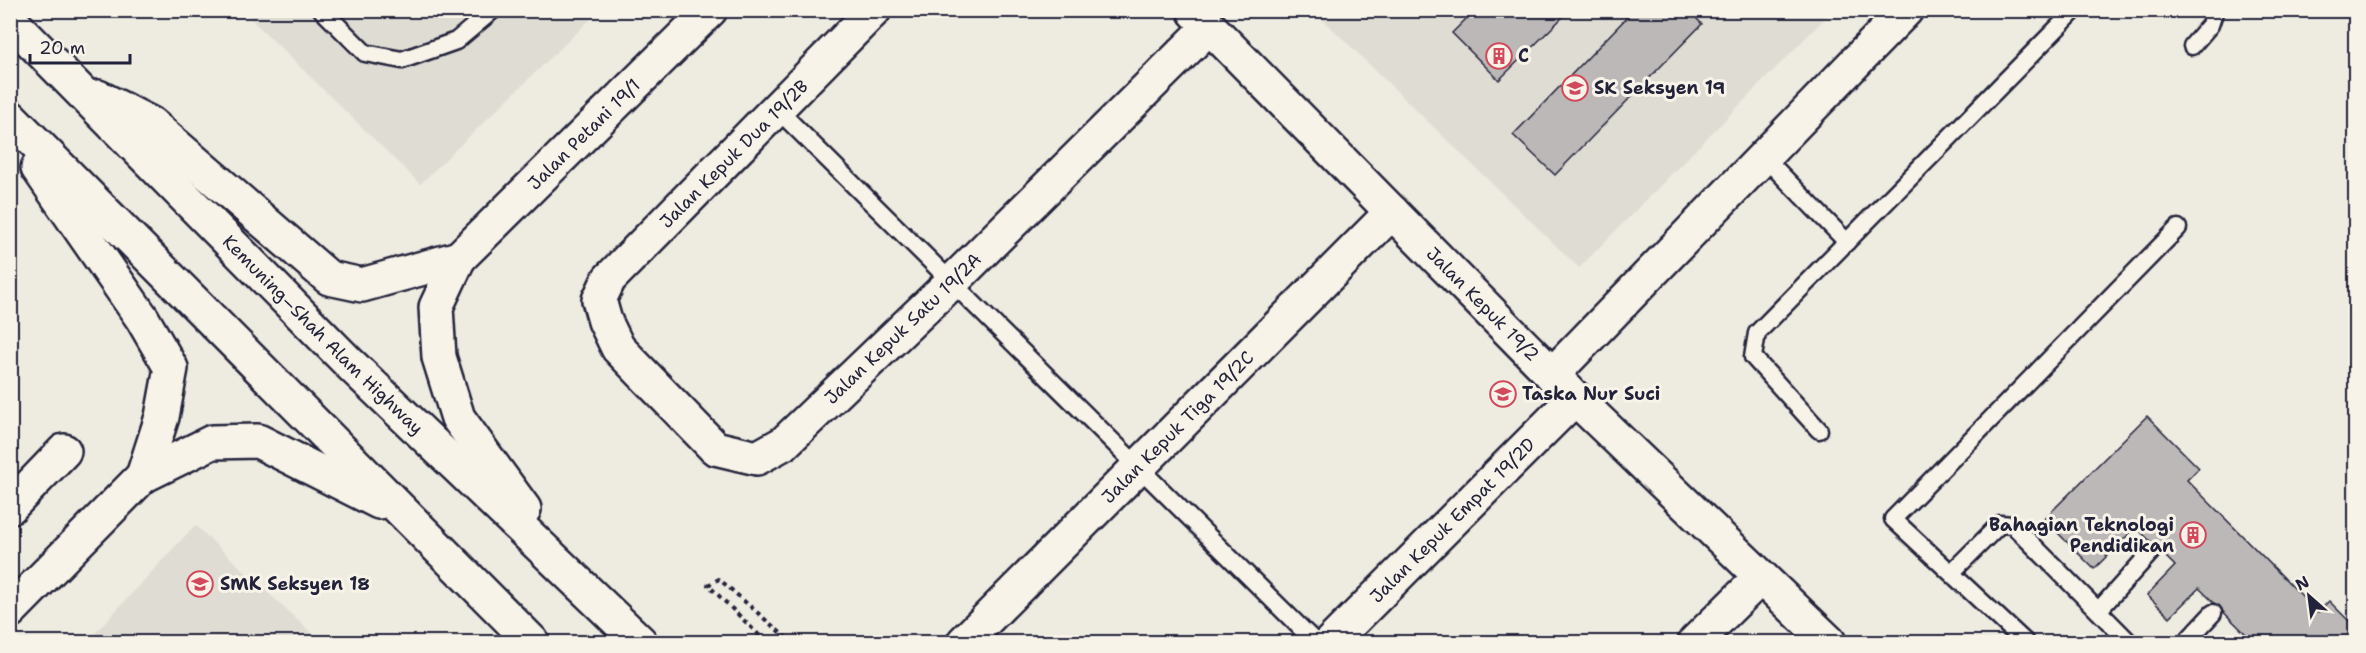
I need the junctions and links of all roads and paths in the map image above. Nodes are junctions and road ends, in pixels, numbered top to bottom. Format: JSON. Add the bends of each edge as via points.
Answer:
{"nodes":[{"id":1,"x":322,"y":10,"type":"edge"},
{"id":2,"x":493,"y":10,"type":"edge"},
{"id":3,"x":710,"y":10,"type":"edge"},
{"id":4,"x":874,"y":10,"type":"edge"},
{"id":5,"x":1906,"y":10,"type":"edge"},
{"id":6,"x":2075,"y":10,"type":"edge"},
{"id":7,"x":2214,"y":10,"type":"edge"},
{"id":8,"x":1201,"y":19,"type":"edge"},
{"id":9,"x":10,"y":20,"type":"edge"},
{"id":10,"x":2192,"y":46,"type":"dead end"},
{"id":11,"x":73,"y":83,"type":"junction"},
{"id":12,"x":778,"y":110,"type":"junction"},
{"id":13,"x":10,"y":117,"type":"edge"},
{"id":14,"x":10,"y":132,"type":"edge"},
{"id":15,"x":1763,"y":156,"type":"junction"},
{"id":16,"x":1392,"y":212,"type":"junction"},
{"id":17,"x":2178,"y":228,"type":"dead end"},
{"id":18,"x":1847,"y":242,"type":"junction"},
{"id":19,"x":459,"y":258,"type":"junction"},
{"id":20,"x":952,"y":282,"type":"junction"},
{"id":21,"x":599,"y":300,"type":"joint"},
{"id":22,"x":1552,"y":375,"type":"junction"},
{"id":23,"x":1575,"y":398,"type":"junction"},
{"id":24,"x":1819,"y":430,"type":"dead end"},
{"id":25,"x":64,"y":451,"type":"dead end"},
{"id":26,"x":1137,"y":466,"type":"junction"},
{"id":27,"x":143,"y":476,"type":"junction"},
{"id":28,"x":10,"y":507,"type":"edge"},
{"id":29,"x":405,"y":515,"type":"junction"},
{"id":30,"x":2151,"y":552,"type":"dead end"},
{"id":31,"x":1951,"y":573,"type":"junction"},
{"id":32,"x":571,"y":574,"type":"junction"},
{"id":33,"x":1761,"y":577,"type":"junction"},
{"id":34,"x":10,"y":611,"type":"edge"},
{"id":35,"x":2098,"y":611,"type":"junction"},
{"id":36,"x":2213,"y":613,"type":"dead end"},
{"id":37,"x":532,"y":642,"type":"edge"},
{"id":38,"x":640,"y":642,"type":"edge"},
{"id":39,"x":766,"y":642,"type":"edge"},
{"id":40,"x":791,"y":642,"type":"edge"},
{"id":41,"x":964,"y":642,"type":"edge"},
{"id":42,"x":1315,"y":642,"type":"edge"},
{"id":43,"x":1331,"y":642,"type":"edge"},
{"id":44,"x":1695,"y":642,"type":"edge"},
{"id":45,"x":1829,"y":642,"type":"edge"},
{"id":46,"x":2025,"y":642,"type":"edge"},
{"id":47,"x":2129,"y":642,"type":"edge"},
{"id":48,"x":2186,"y":642,"type":"edge"}],
"edges":[{"from":1,"to":2,"type":"lane","via":[[365,52],[402,60],[456,41]]},
{"from":3,"to":19,"type":"main road","name":"Jalan Petani 19/1"},
{"from":4,"to":12,"type":"main road","name":"Jalan Kepuk Dua 19/2B"},
{"from":5,"to":15,"type":"main road"},
{"from":6,"to":18,"type":"lane"},
{"from":7,"to":10,"type":"lane","via":[[2210,25]]},
{"from":8,"to":16,"type":"main road","name":"Jalan Kepuk 19/2"},
{"from":8,"to":20,"type":"main road","name":"Jalan Kepuk Satu 19/2A"},
{"from":9,"to":11,"type":"main road","name":"Kemuning–Shah Alam Highway"},
{"from":11,"to":19,"type":"main road","via":[[151,124],[329,278],[362,285]]},
{"from":11,"to":32,"type":"main road","name":"Kemuning–Shah Alam Highway","via":[[350,364]]},
{"from":12,"to":20,"type":"lane"},
{"from":12,"to":21,"type":"main road","name":"Jalan Kepuk Dua 19/2B","via":[[609,279]]},
{"from":13,"to":29,"type":"main road"},
{"from":14,"to":27,"type":"main road","via":[[130,299],[171,368],[162,417]]},
{"from":15,"to":18,"type":"lane"},
{"from":15,"to":22,"type":"main road"},
{"from":16,"to":22,"type":"main road","name":"Jalan Kepuk 19/2"},
{"from":16,"to":26,"type":"main road","name":"Jalan Kepuk Tiga 19/2C"},
{"from":17,"to":31,"type":"lane","via":[[1893,519]]},
{"from":18,"to":24,"type":"lane","via":[[1757,333],[1753,357]]},
{"from":19,"to":32,"type":"main road","via":[[436,307],[439,357],[458,418]]},
{"from":20,"to":21,"type":"main road","name":"Jalan Kepuk Satu 19/2A","via":[[784,443],[757,458],[715,448],[618,348]]},
{"from":20,"to":26,"type":"lane"},
{"from":22,"to":23,"type":"main road","name":"Jalan Kepuk 19/2"},
{"from":23,"to":33,"type":"main road","name":"Jalan Kepuk 19/2"},
{"from":23,"to":43,"type":"main road","name":"Jalan Kepuk Empat 19/2D"},
{"from":25,"to":28,"type":"main road"},
{"from":26,"to":41,"type":"main road","name":"Jalan Kepuk Tiga 19/2C"},
{"from":26,"to":42,"type":"lane"},
{"from":27,"to":29,"type":"main road","via":[[212,442],[258,441]]},
{"from":27,"to":34,"type":"main road"},
{"from":29,"to":37,"type":"main road"},
{"from":30,"to":35,"type":"lane"},
{"from":31,"to":35,"type":"lane","via":[[2000,524],[2013,525]]},
{"from":31,"to":46,"type":"lane"},
{"from":32,"to":38,"type":"main road","name":"Kemuning–Shah Alam Highway"},
{"from":33,"to":44,"type":"main road"},
{"from":33,"to":45,"type":"main road","name":"Jalan Kepuk 19/2"},
{"from":35,"to":47,"type":"lane"},
{"from":36,"to":48,"type":"lane"},
{"from":39,"to":40,"type":"path","via":[[708,585],[719,579]]}]}
